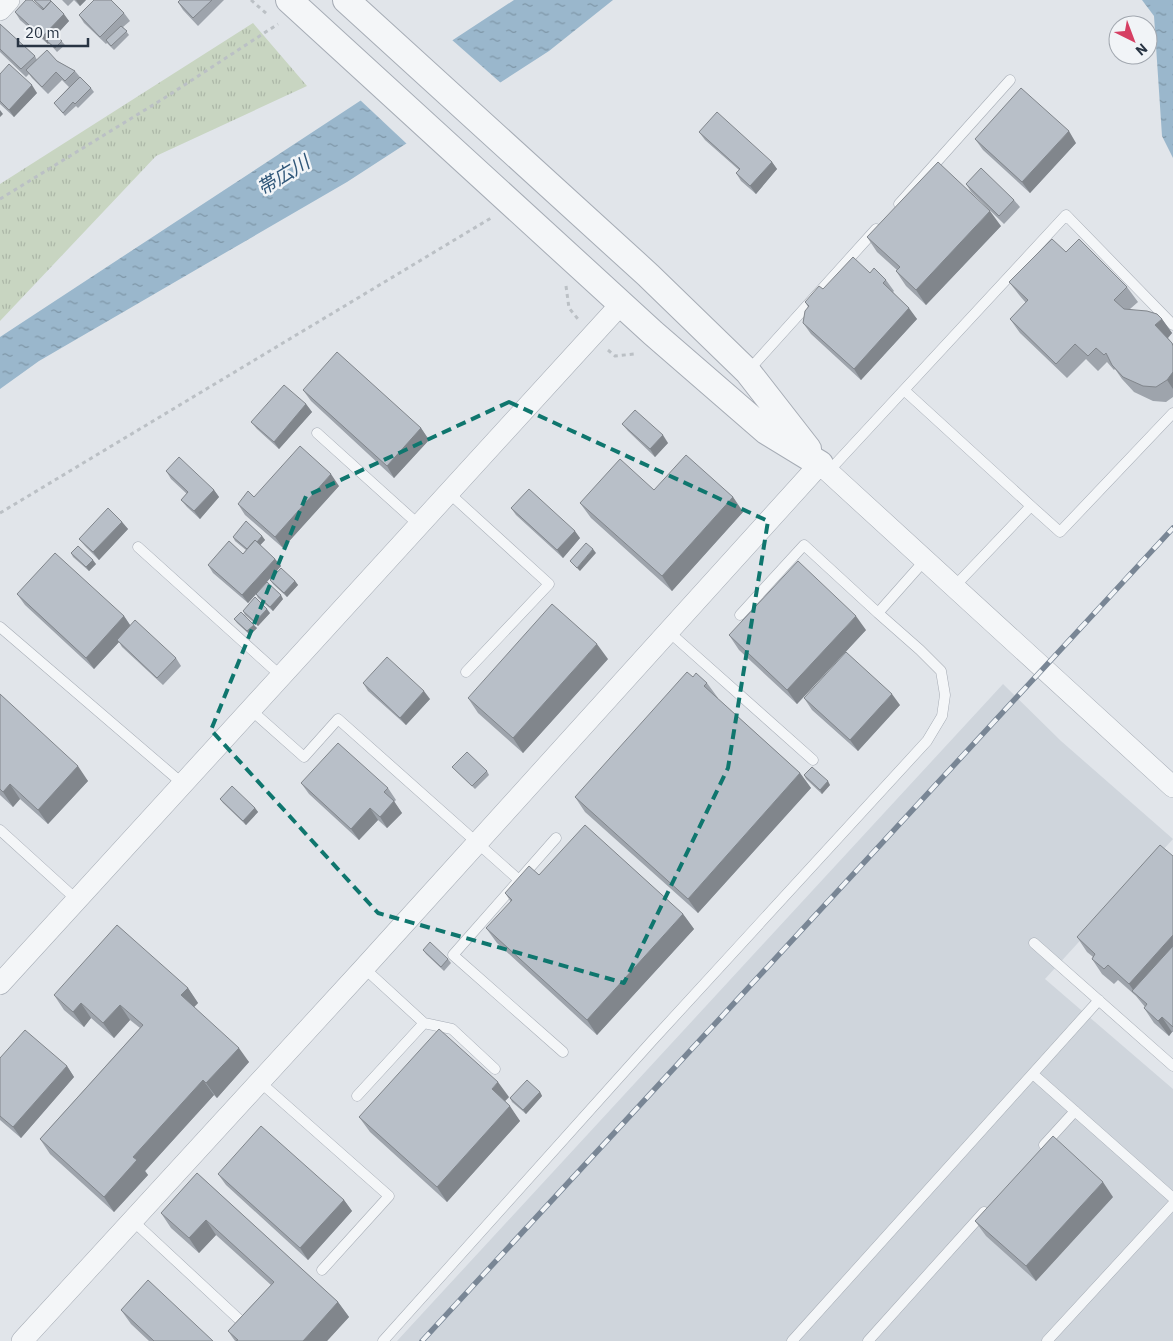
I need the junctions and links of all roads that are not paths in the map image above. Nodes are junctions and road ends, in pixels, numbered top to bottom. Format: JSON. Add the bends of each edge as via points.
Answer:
{"nodes":[{"id":1,"x":9,"y":0,"type":"edge"},
{"id":2,"x":289,"y":0,"type":"edge"},
{"id":3,"x":346,"y":0,"type":"edge"},
{"id":4,"x":0,"y":10,"type":"edge"},
{"id":5,"x":1010,"y":80,"type":"dead end"},
{"id":6,"x":648,"y":275,"type":"junction"},
{"id":7,"x":621,"y":304,"type":"junction"},
{"id":8,"x":1173,"y":325,"type":"edge"},
{"id":9,"x":748,"y":372,"type":"junction"},
{"id":10,"x":904,"y":390,"type":"junction"},
{"id":11,"x":1173,"y":412,"type":"edge"},
{"id":12,"x":317,"y":433,"type":"dead end"},
{"id":13,"x":824,"y":468,"type":"junction"},
{"id":14,"x":449,"y":493,"type":"junction"},
{"id":15,"x":1031,"y":506,"type":"junction"},
{"id":16,"x":419,"y":525,"type":"junction"},
{"id":17,"x":138,"y":547,"type":"dead end"},
{"id":18,"x":924,"y":560,"type":"junction"},
{"id":19,"x":954,"y":587,"type":"junction"},
{"id":20,"x":878,"y":613,"type":"junction"},
{"id":21,"x":740,"y":615,"type":"dead end"},
{"id":22,"x":0,"y":627,"type":"edge"},
{"id":23,"x":668,"y":631,"type":"junction"},
{"id":24,"x":466,"y":672,"type":"dead end"},
{"id":25,"x":281,"y":676,"type":"junction"},
{"id":26,"x":251,"y":710,"type":"junction"},
{"id":27,"x":813,"y":760,"type":"dead end"},
{"id":28,"x":183,"y":784,"type":"junction"},
{"id":29,"x":1173,"y":787,"type":"edge"},
{"id":30,"x":0,"y":830,"type":"edge"},
{"id":31,"x":556,"y":838,"type":"dead end"},
{"id":32,"x":477,"y":843,"type":"junction"},
{"id":33,"x":519,"y":880,"type":"junction"},
{"id":34,"x":77,"y":900,"type":"junction"},
{"id":35,"x":1034,"y":943,"type":"dead end"},
{"id":36,"x":364,"y":968,"type":"junction"},
{"id":37,"x":0,"y":984,"type":"edge"},
{"id":38,"x":1100,"y":1000,"type":"junction"},
{"id":39,"x":424,"y":1023,"type":"junction"},
{"id":40,"x":563,"y":1052,"type":"dead end"},
{"id":41,"x":1173,"y":1066,"type":"edge"},
{"id":42,"x":495,"y":1069,"type":"dead end"},
{"id":43,"x":1033,"y":1074,"type":"junction"},
{"id":44,"x":260,"y":1082,"type":"junction"},
{"id":45,"x":357,"y":1096,"type":"dead end"},
{"id":46,"x":1075,"y":1112,"type":"junction"},
{"id":47,"x":1035,"y":1156,"type":"edge"},
{"id":48,"x":1173,"y":1198,"type":"edge"},
{"id":49,"x":1173,"y":1204,"type":"edge"},
{"id":50,"x":988,"y":1208,"type":"edge"},
{"id":51,"x":132,"y":1220,"type":"junction"},
{"id":52,"x":322,"y":1270,"type":"dead end"},
{"id":53,"x":244,"y":1324,"type":"edge"},
{"id":54,"x":22,"y":1341,"type":"edge"},
{"id":55,"x":383,"y":1341,"type":"edge"},
{"id":56,"x":792,"y":1341,"type":"edge"},
{"id":57,"x":868,"y":1341,"type":"edge"},
{"id":58,"x":1047,"y":1341,"type":"edge"}],
"edges":[{"from":1,"to":4,"type":"street"},
{"from":2,"to":7,"type":"street"},
{"from":3,"to":6,"type":"street"},
{"from":5,"to":9,"type":"lane"},
{"from":6,"to":7,"type":"street"},
{"from":6,"to":9,"type":"street"},
{"from":7,"to":13,"type":"street","via":[[766,430]]},
{"from":7,"to":14,"type":"street"},
{"from":8,"to":10,"type":"lane","via":[[1066,215]]},
{"from":9,"to":13,"type":"street"},
{"from":10,"to":13,"type":"lane"},
{"from":10,"to":15,"type":"lane"},
{"from":11,"to":15,"type":"lane","via":[[1060,532]]},
{"from":12,"to":16,"type":"lane"},
{"from":13,"to":18,"type":"street"},
{"from":13,"to":23,"type":"street"},
{"from":14,"to":16,"type":"street"},
{"from":14,"to":24,"type":"lane","via":[[549,584]]},
{"from":15,"to":19,"type":"lane"},
{"from":16,"to":25,"type":"street"},
{"from":17,"to":25,"type":"lane"},
{"from":18,"to":19,"type":"street"},
{"from":18,"to":20,"type":"lane"},
{"from":19,"to":29,"type":"street"},
{"from":20,"to":21,"type":"lane","via":[[804,545]]},
{"from":20,"to":55,"type":"lane","via":[[941,672],[945,694],[942,716],[927,741]]},
{"from":22,"to":28,"type":"lane"},
{"from":23,"to":27,"type":"lane"},
{"from":23,"to":32,"type":"street"},
{"from":25,"to":26,"type":"street"},
{"from":26,"to":28,"type":"street"},
{"from":26,"to":32,"type":"lane","via":[[304,757],[338,719]]},
{"from":28,"to":34,"type":"street"},
{"from":30,"to":34,"type":"lane"},
{"from":31,"to":33,"type":"lane"},
{"from":32,"to":33,"type":"lane"},
{"from":32,"to":36,"type":"street"},
{"from":33,"to":40,"type":"lane","via":[[453,955]]},
{"from":34,"to":37,"type":"street"},
{"from":35,"to":38,"type":"lane"},
{"from":36,"to":39,"type":"lane"},
{"from":36,"to":44,"type":"street"},
{"from":38,"to":41,"type":"lane"},
{"from":38,"to":43,"type":"lane"},
{"from":39,"to":42,"type":"lane","via":[[452,1029]]},
{"from":39,"to":45,"type":"lane"},
{"from":43,"to":46,"type":"lane"},
{"from":43,"to":56,"type":"lane"},
{"from":44,"to":51,"type":"street"},
{"from":44,"to":52,"type":"lane","via":[[389,1196]]},
{"from":46,"to":47,"type":"lane"},
{"from":46,"to":48,"type":"lane"},
{"from":49,"to":58,"type":"lane"},
{"from":50,"to":57,"type":"lane"},
{"from":51,"to":53,"type":"lane"},
{"from":51,"to":54,"type":"street"}]}
